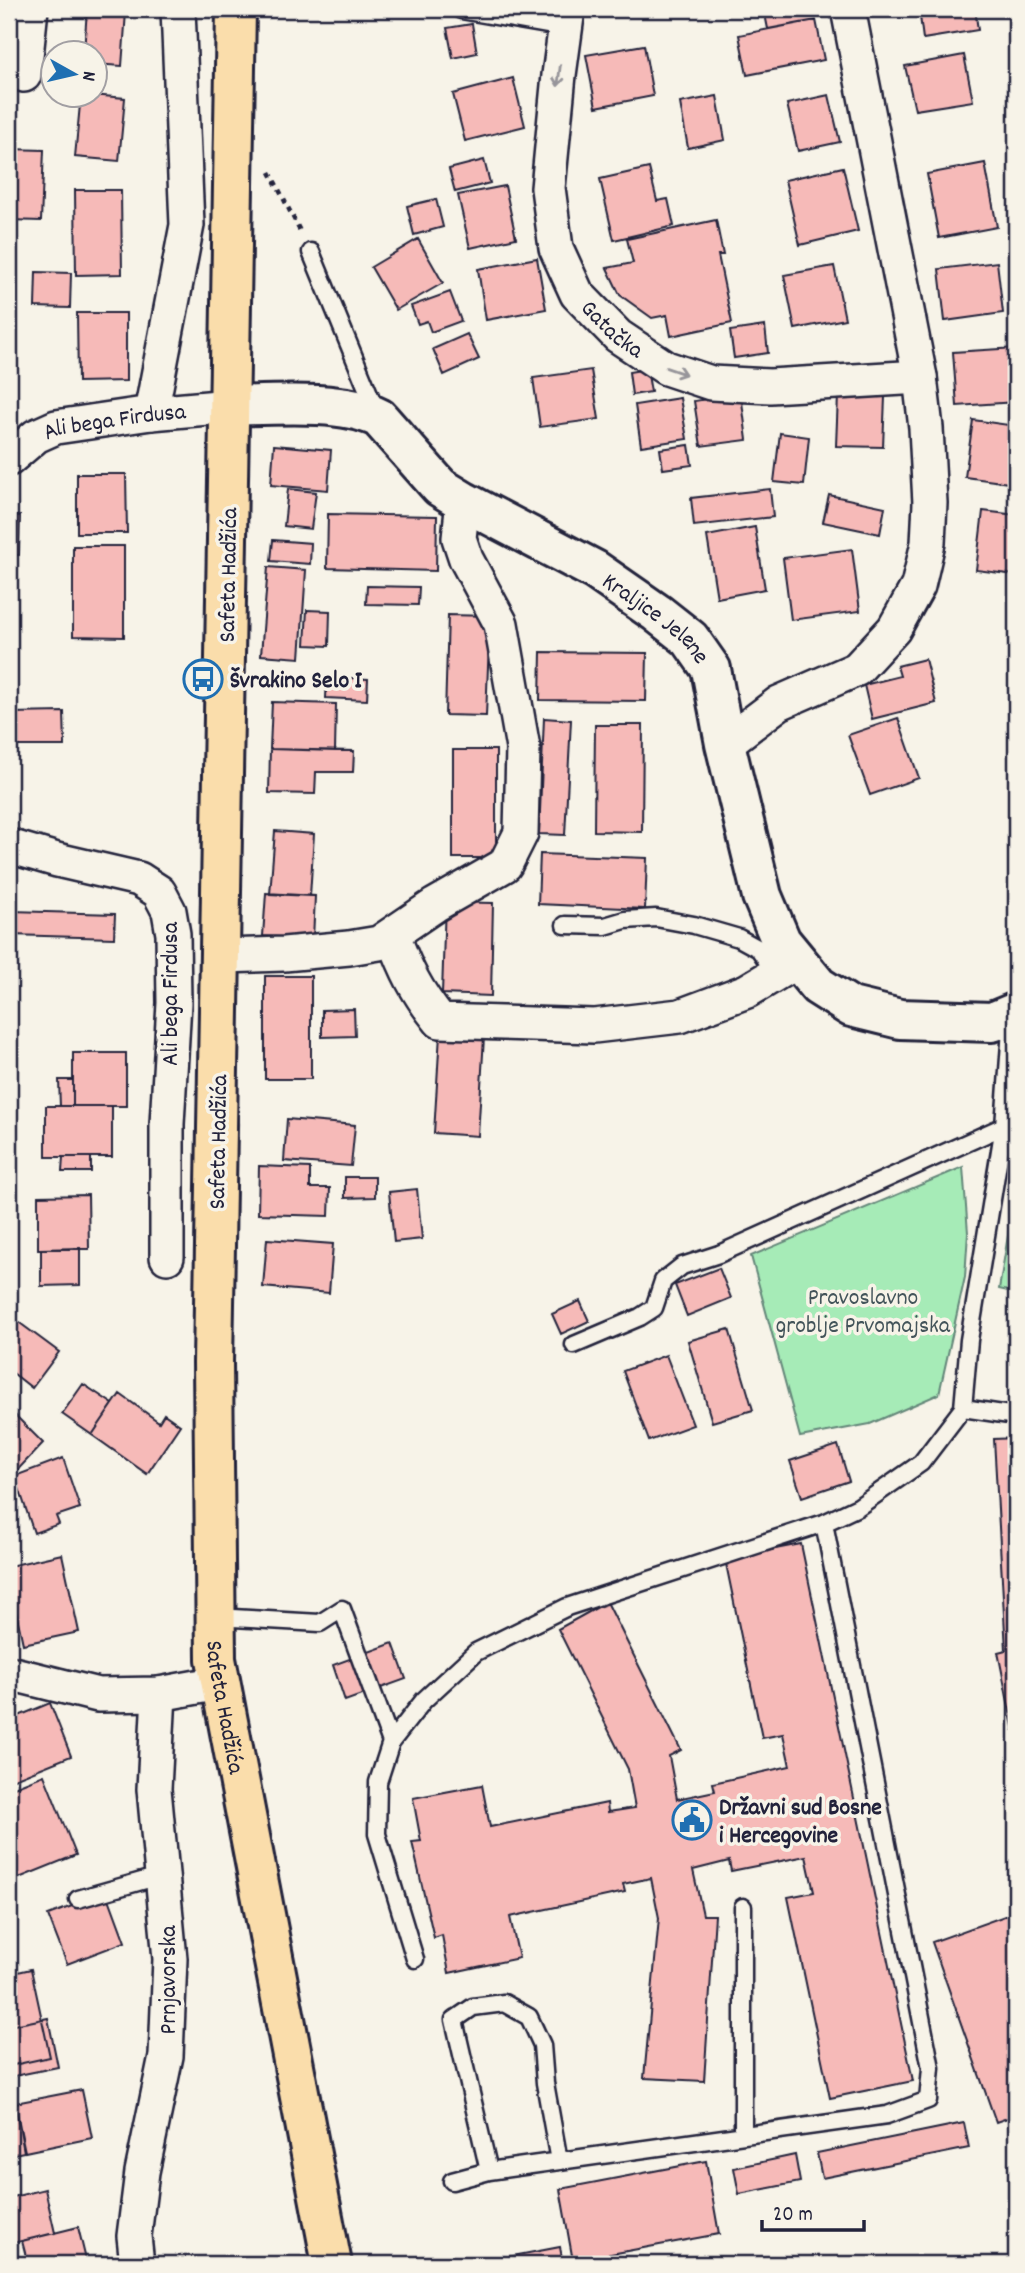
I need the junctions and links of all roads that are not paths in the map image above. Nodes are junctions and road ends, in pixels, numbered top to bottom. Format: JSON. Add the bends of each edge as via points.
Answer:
{"nodes":[{"id":1,"x":31,"y":9,"type":"edge"},
{"id":2,"x":178,"y":9,"type":"edge"},
{"id":3,"x":236,"y":9,"type":"edge"},
{"id":4,"x":848,"y":9,"type":"edge"},
{"id":5,"x":461,"y":10,"type":"edge"},
{"id":6,"x":567,"y":18,"type":"edge"},
{"id":7,"x":24,"y":75,"type":"dead end"},
{"id":8,"x":311,"y":252,"type":"dead end"},
{"id":9,"x":920,"y":377,"type":"junction"},
{"id":10,"x":230,"y":406,"type":"junction"},
{"id":11,"x":151,"y":413,"type":"junction"},
{"id":12,"x":379,"y":418,"type":"junction"},
{"id":13,"x":9,"y":459,"type":"edge"},
{"id":14,"x":463,"y":502,"type":"junction"},
{"id":15,"x":725,"y":744,"type":"junction"},
{"id":16,"x":9,"y":846,"type":"edge"},
{"id":17,"x":565,"y":925,"type":"dead end"},
{"id":18,"x":393,"y":935,"type":"junction"},
{"id":19,"x":221,"y":956,"type":"junction"},
{"id":20,"x":787,"y":967,"type":"junction"},
{"id":21,"x":1014,"y":1013,"type":"edge"},
{"id":22,"x":1004,"y":1126,"type":"junction"},
{"id":23,"x":167,"y":1257,"type":"dead end"},
{"id":24,"x":574,"y":1345,"type":"dead end"},
{"id":25,"x":963,"y":1408,"type":"junction"},
{"id":26,"x":1016,"y":1416,"type":"edge"},
{"id":27,"x":824,"y":1523,"type":"junction"},
{"id":28,"x":215,"y":1617,"type":"junction"},
{"id":29,"x":9,"y":1673,"type":"edge"},
{"id":30,"x":219,"y":1683,"type":"junction"},
{"id":31,"x":159,"y":1694,"type":"junction"},
{"id":32,"x":390,"y":1742,"type":"junction"},
{"id":33,"x":163,"y":1875,"type":"junction"},
{"id":34,"x":78,"y":1899,"type":"dead end"},
{"id":35,"x":743,"y":1907,"type":"dead end"},
{"id":36,"x":415,"y":1959,"type":"dead end"},
{"id":37,"x":743,"y":2135,"type":"junction"},
{"id":38,"x":559,"y":2161,"type":"junction"},
{"id":39,"x":489,"y":2171,"type":"junction"},
{"id":40,"x":452,"y":2181,"type":"dead end"},
{"id":41,"x":137,"y":2264,"type":"edge"},
{"id":42,"x":332,"y":2264,"type":"edge"}],
"edges":[{"from":1,"to":7,"type":"street"},
{"from":2,"to":11,"type":"street","via":[[187,225]]},
{"from":3,"to":10,"type":"main road","name":"Safeta Hadžića"},
{"from":4,"to":9,"type":"street"},
{"from":5,"to":6,"type":"lane","name":"Gatačka"},
{"from":6,"to":9,"type":"street","name":"Gatačka","one_way":true,"via":[[548,188],[556,248],[577,295],[618,337],[666,368],[711,383],[769,386]]},
{"from":8,"to":12,"type":"lane"},
{"from":9,"to":15,"type":"street","via":[[930,503],[928,543],[918,586],[894,629],[857,669],[779,703]]},
{"from":10,"to":11,"type":"street","name":"Ali bega Firdusa"},
{"from":10,"to":12,"type":"main road","via":[[342,408]]},
{"from":10,"to":19,"type":"main road","name":"Safeta Hadžića"},
{"from":11,"to":13,"type":"street","name":"Ali bega Firdusa","via":[[56,426]]},
{"from":12,"to":14,"type":"main road","name":"Kraljice Jelene","via":[[440,487]]},
{"from":14,"to":15,"type":"main road","name":"Kraljice Jelene","via":[[595,570],[690,639],[711,669]]},
{"from":14,"to":18,"type":"street","via":[[459,538],[501,624],[523,748],[521,833],[505,865]]},
{"from":15,"to":20,"type":"main road","name":"Kraljice Jelene","via":[[762,896]]},
{"from":16,"to":23,"type":"street","name":"Ali bega Firdusa","via":[[139,879],[159,892],[169,911],[174,1003],[167,1124]]},
{"from":17,"to":20,"type":"lane","via":[[605,926],[656,918],[694,925],[739,938]]},
{"from":18,"to":19,"type":"street","via":[[380,943],[349,948]]},
{"from":18,"to":20,"type":"street","via":[[409,978],[440,1021],[594,1026],[680,1016],[747,991]]},
{"from":19,"to":28,"type":"main road","name":"Safeta Hadžića","via":[[213,1363]]},
{"from":20,"to":21,"type":"main road","name":"Kraljice Jelene","via":[[851,1006],[900,1019],[992,1022]]},
{"from":21,"to":22,"type":"lane"},
{"from":22,"to":24,"type":"lane","via":[[719,1255],[682,1266],[663,1281],[654,1308]]},
{"from":22,"to":25,"type":"lane","via":[[969,1340]]},
{"from":25,"to":26,"type":"lane"},
{"from":25,"to":27,"type":"lane","via":[[921,1462],[858,1507]]},
{"from":27,"to":32,"type":"lane","via":[[566,1606],[476,1653],[424,1700]]},
{"from":27,"to":37,"type":"lane","via":[[931,2068],[928,2100],[887,2115]]},
{"from":28,"to":30,"type":"main road","name":"Safeta Hadžića"},
{"from":28,"to":32,"type":"lane","via":[[320,1623],[342,1609]]},
{"from":29,"to":31,"type":"street","via":[[98,1695]]},
{"from":30,"to":31,"type":"street"},
{"from":30,"to":42,"type":"main road","name":"Safeta Hadžića"},
{"from":31,"to":33,"type":"street","name":"Prnjavorska","via":[[154,1789]]},
{"from":32,"to":36,"type":"lane","via":[[378,1782],[377,1834]]},
{"from":33,"to":34,"type":"lane"},
{"from":33,"to":41,"type":"street","name":"Prnjavorska","via":[[170,1959],[166,2056],[142,2172],[134,2236]]},
{"from":35,"to":37,"type":"lane"},
{"from":37,"to":38,"type":"lane"},
{"from":38,"to":39,"type":"lane"},
{"from":38,"to":39,"type":"lane","via":[[542,2045],[529,2017],[504,2003],[473,2007],[454,2020]]},
{"from":39,"to":40,"type":"lane"}]}
